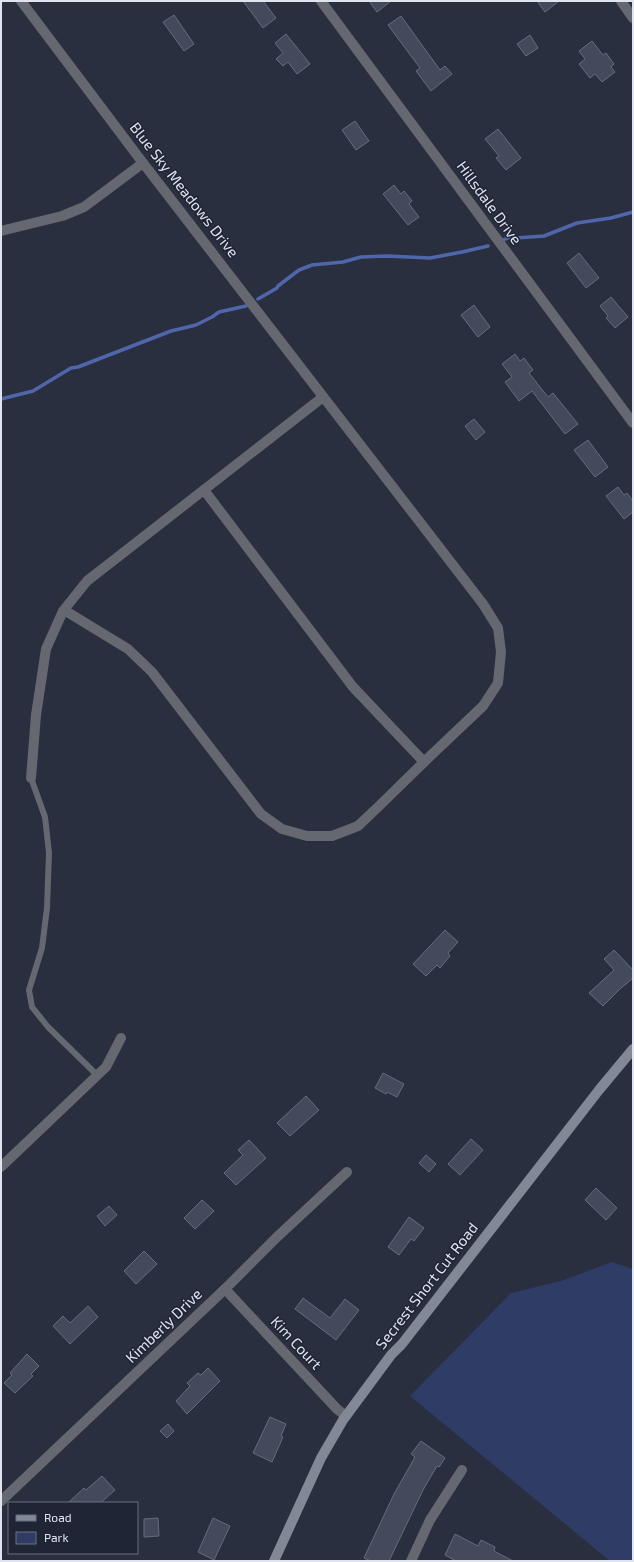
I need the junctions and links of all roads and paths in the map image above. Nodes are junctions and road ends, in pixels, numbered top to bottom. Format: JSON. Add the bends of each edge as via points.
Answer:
{"nodes":[{"id":1,"x":21,"y":1,"type":"edge"},
{"id":2,"x":321,"y":1,"type":"edge"},
{"id":3,"x":621,"y":1,"type":"edge"},
{"id":4,"x":633,"y":18,"type":"edge"},
{"id":5,"x":143,"y":163,"type":"junction"},
{"id":6,"x":1,"y":231,"type":"edge"},
{"id":7,"x":323,"y":397,"type":"junction"},
{"id":8,"x":633,"y":423,"type":"edge"},
{"id":9,"x":204,"y":490,"type":"junction"},
{"id":10,"x":64,"y":610,"type":"junction"},
{"id":11,"x":424,"y":762,"type":"junction"},
{"id":12,"x":31,"y":778,"type":"joint"},
{"id":13,"x":121,"y":1038,"type":"dead end"},
{"id":14,"x":633,"y":1049,"type":"edge"},
{"id":15,"x":97,"y":1076,"type":"junction"},
{"id":16,"x":1,"y":1167,"type":"edge"},
{"id":17,"x":347,"y":1172,"type":"dead end"},
{"id":18,"x":225,"y":1289,"type":"junction"},
{"id":19,"x":346,"y":1416,"type":"junction"},
{"id":20,"x":462,"y":1470,"type":"dead end"},
{"id":21,"x":1,"y":1501,"type":"edge"},
{"id":22,"x":274,"y":1561,"type":"edge"},
{"id":23,"x":411,"y":1561,"type":"edge"}],
"edges":[{"from":1,"to":5,"type":"street","name":"Blue Sky Meadows Drive"},
{"from":2,"to":8,"type":"street","name":"Hillsdale Drive"},
{"from":3,"to":4,"type":"street"},
{"from":5,"to":6,"type":"street","via":[[84,207],[62,216]]},
{"from":5,"to":7,"type":"street","name":"Blue Sky Meadows Drive"},
{"from":7,"to":9,"type":"street"},
{"from":7,"to":11,"type":"street","name":"Blue Sky Meadows Drive","via":[[483,604],[498,628],[501,652],[498,683],[483,706]]},
{"from":9,"to":10,"type":"street","via":[[87,581]]},
{"from":9,"to":11,"type":"street","via":[[353,687]]},
{"from":10,"to":11,"type":"street","name":"Blue Sky Meadows Drive","via":[[128,649],[152,672],[261,814],[282,829],[307,836],[332,836],[358,826]]},
{"from":10,"to":12,"type":"street","via":[[46,649],[36,715]]},
{"from":12,"to":15,"type":"lane","via":[[45,817],[49,853],[47,908],[42,948],[29,990],[32,1007],[48,1027]]},
{"from":13,"to":15,"type":"street","via":[[106,1067]]},
{"from":14,"to":19,"type":"main road","name":"Secrest Short Cut Road","via":[[386,1361]]},
{"from":15,"to":16,"type":"street"},
{"from":17,"to":18,"type":"street","name":"Kimberly Drive"},
{"from":18,"to":19,"type":"street","name":"Kim Court"},
{"from":18,"to":21,"type":"street","name":"Kimberly Drive"},
{"from":19,"to":22,"type":"main road","name":"Secrest Short Cut Road","via":[[321,1458]]},
{"from":20,"to":23,"type":"street","via":[[430,1520]]}]}
